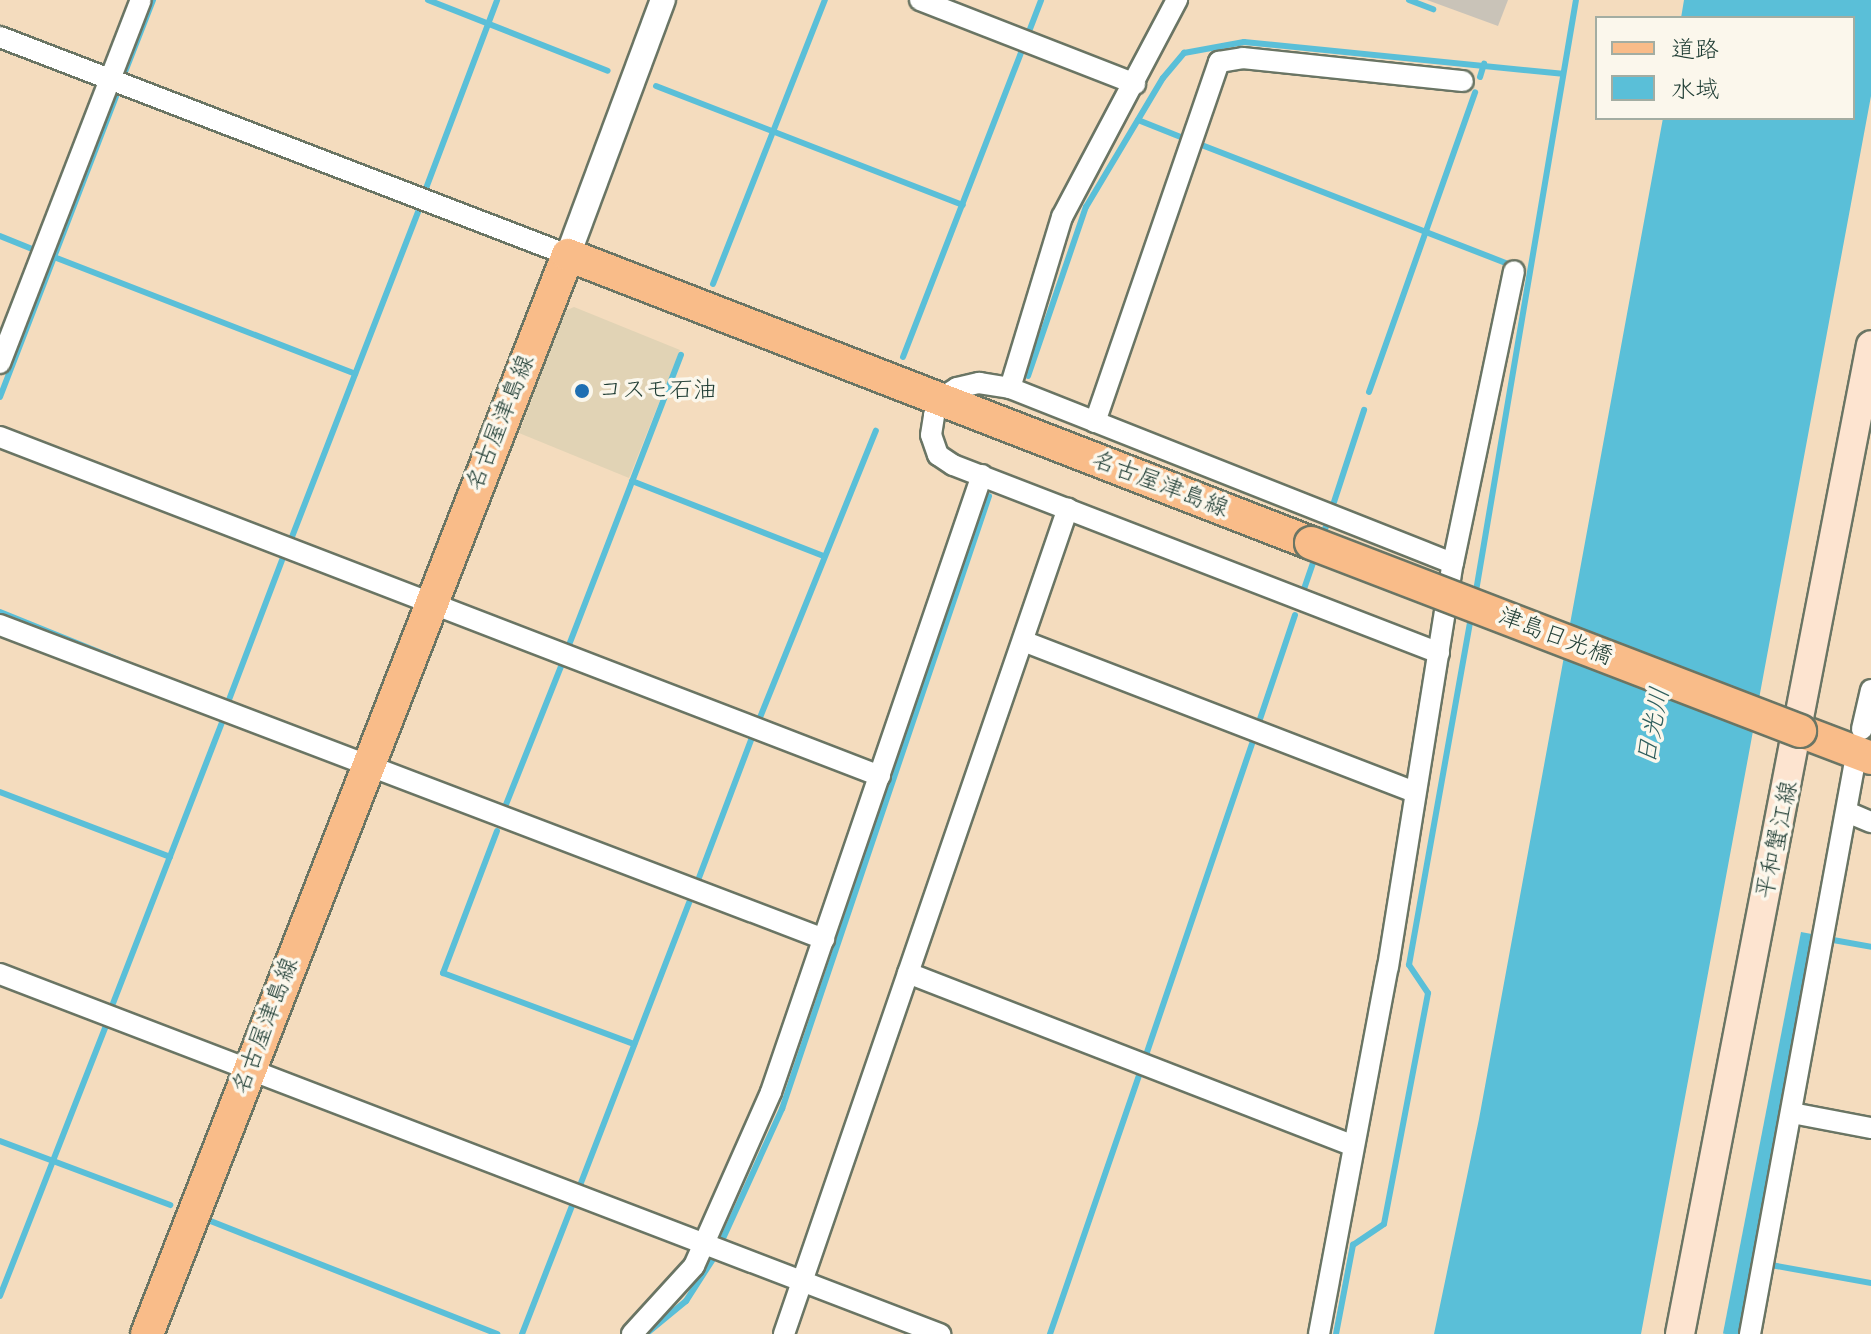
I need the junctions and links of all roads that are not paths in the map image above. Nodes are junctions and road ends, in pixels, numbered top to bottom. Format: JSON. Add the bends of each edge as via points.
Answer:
{"nodes":[{"id":1,"x":141,"y":0,"type":"edge"},
{"id":2,"x":663,"y":0,"type":"edge"},
{"id":3,"x":920,"y":0,"type":"edge"},
{"id":4,"x":1177,"y":0,"type":"edge"},
{"id":5,"x":0,"y":37,"type":"edge"},
{"id":6,"x":110,"y":79,"type":"junction"},
{"id":7,"x":1463,"y":81,"type":"dead end"},
{"id":8,"x":1135,"y":84,"type":"junction"},
{"id":9,"x":568,"y":255,"type":"junction"},
{"id":10,"x":1514,"y":271,"type":"dead end"},
{"id":11,"x":1871,"y":345,"type":"edge"},
{"id":12,"x":0,"y":363,"type":"edge"},
{"id":13,"x":1010,"y":388,"type":"junction"},
{"id":14,"x":940,"y":399,"type":"junction"},
{"id":15,"x":1095,"y":422,"type":"junction"},
{"id":16,"x":0,"y":437,"type":"edge"},
{"id":17,"x":982,"y":475,"type":"junction"},
{"id":18,"x":1068,"y":508,"type":"junction"},
{"id":19,"x":1311,"y":543,"type":"joint"},
{"id":20,"x":1453,"y":563,"type":"junction"},
{"id":21,"x":429,"y":603,"type":"junction"},
{"id":22,"x":0,"y":625,"type":"edge"},
{"id":23,"x":1023,"y":641,"type":"junction"},
{"id":24,"x":1439,"y":653,"type":"junction"},
{"id":25,"x":1871,"y":690,"type":"edge"},
{"id":26,"x":1800,"y":731,"type":"junction"},
{"id":27,"x":1865,"y":739,"type":"edge"},
{"id":28,"x":365,"y":767,"type":"junction"},
{"id":29,"x":880,"y":776,"type":"junction"},
{"id":30,"x":1415,"y":792,"type":"junction"},
{"id":31,"x":1847,"y":812,"type":"junction"},
{"id":32,"x":1871,"y":822,"type":"edge"},
{"id":33,"x":824,"y":939,"type":"junction"},
{"id":34,"x":908,"y":973,"type":"junction"},
{"id":35,"x":0,"y":974,"type":"edge"},
{"id":36,"x":249,"y":1070,"type":"junction"},
{"id":37,"x":1792,"y":1113,"type":"junction"},
{"id":38,"x":1871,"y":1128,"type":"edge"},
{"id":39,"x":1353,"y":1146,"type":"junction"},
{"id":40,"x":716,"y":1247,"type":"junction"},
{"id":41,"x":802,"y":1280,"type":"junction"},
{"id":42,"x":147,"y":1334,"type":"edge"},
{"id":43,"x":632,"y":1334,"type":"edge"},
{"id":44,"x":784,"y":1334,"type":"edge"},
{"id":45,"x":940,"y":1334,"type":"edge"},
{"id":46,"x":1319,"y":1334,"type":"edge"},
{"id":47,"x":1680,"y":1334,"type":"edge"},
{"id":48,"x":1750,"y":1334,"type":"edge"}],
"edges":[{"from":1,"to":6,"type":"street"},
{"from":2,"to":9,"type":"street"},
{"from":3,"to":8,"type":"street"},
{"from":4,"to":8,"type":"street"},
{"from":5,"to":6,"type":"street"},
{"from":6,"to":9,"type":"street"},
{"from":6,"to":12,"type":"street"},
{"from":7,"to":15,"type":"street","via":[[1243,58],[1219,62]]},
{"from":8,"to":13,"type":"street","via":[[1080,175],[1062,217]]},
{"from":9,"to":14,"type":"main road","name":"名古屋津島線"},
{"from":9,"to":21,"type":"main road","name":"名古屋津島線"},
{"from":10,"to":20,"type":"street"},
{"from":11,"to":26,"type":"main road","name":"平和蟹江線"},
{"from":13,"to":14,"type":"street","via":[[979,383]]},
{"from":13,"to":15,"type":"street"},
{"from":14,"to":17,"type":"street","via":[[931,435],[938,455]]},
{"from":14,"to":19,"type":"main road","name":"名古屋津島線"},
{"from":15,"to":20,"type":"street"},
{"from":16,"to":21,"type":"street"},
{"from":17,"to":18,"type":"street"},
{"from":17,"to":29,"type":"street"},
{"from":18,"to":23,"type":"street"},
{"from":18,"to":24,"type":"street"},
{"from":19,"to":26,"type":"main road","name":"津島日光橋","bridge":true},
{"from":20,"to":24,"type":"street"},
{"from":21,"to":28,"type":"main road","name":"名古屋津島線"},
{"from":21,"to":29,"type":"street"},
{"from":22,"to":28,"type":"street"},
{"from":23,"to":30,"type":"street"},
{"from":23,"to":34,"type":"street"},
{"from":24,"to":30,"type":"street"},
{"from":25,"to":27,"type":"street"},
{"from":26,"to":27,"type":"main road"},
{"from":26,"to":47,"type":"main road","name":"平和蟹江線"},
{"from":27,"to":31,"type":"street"},
{"from":28,"to":33,"type":"street"},
{"from":28,"to":36,"type":"main road","name":"名古屋津島線"},
{"from":29,"to":33,"type":"street"},
{"from":30,"to":39,"type":"street"},
{"from":31,"to":32,"type":"street"},
{"from":31,"to":37,"type":"street"},
{"from":33,"to":40,"type":"street"},
{"from":34,"to":39,"type":"street"},
{"from":34,"to":41,"type":"street"},
{"from":35,"to":36,"type":"street"},
{"from":36,"to":40,"type":"street"},
{"from":36,"to":42,"type":"main road","name":"名古屋津島線"},
{"from":37,"to":38,"type":"street"},
{"from":37,"to":48,"type":"street"},
{"from":39,"to":46,"type":"street"},
{"from":40,"to":41,"type":"street"},
{"from":40,"to":43,"type":"street"},
{"from":41,"to":44,"type":"street"},
{"from":41,"to":45,"type":"street"}]}
